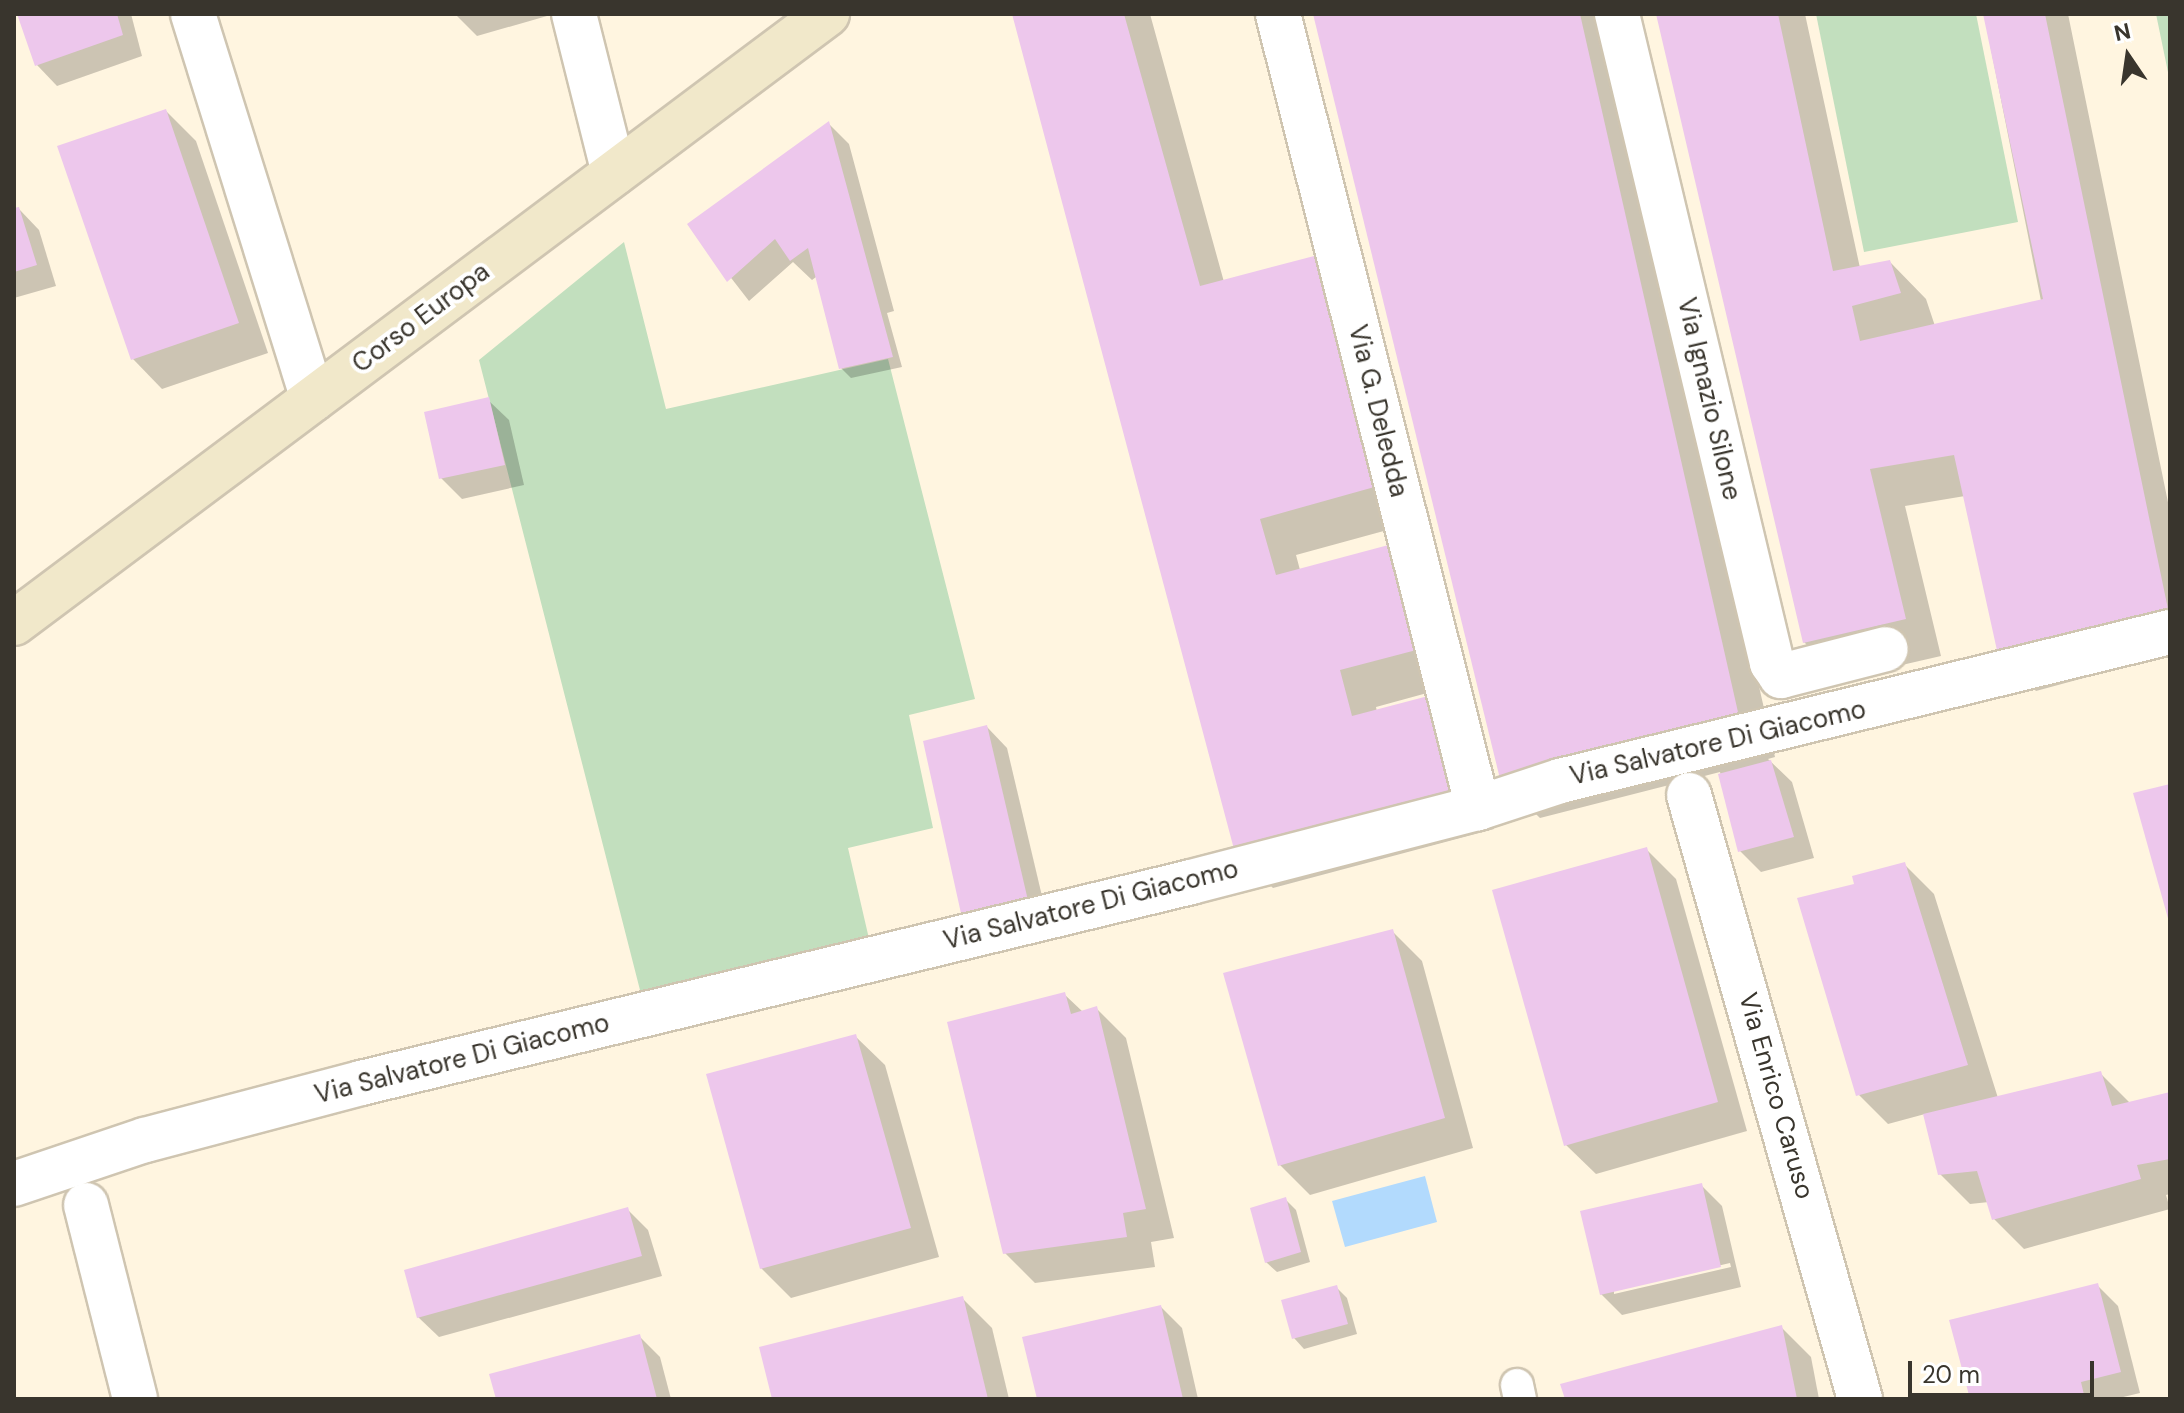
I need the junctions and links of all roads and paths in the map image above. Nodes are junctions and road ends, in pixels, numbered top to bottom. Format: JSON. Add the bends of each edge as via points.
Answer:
{"nodes":[{"id":1,"x":193,"y":14,"type":"edge"},
{"id":2,"x":574,"y":14,"type":"edge"},
{"id":3,"x":827,"y":14,"type":"edge"},
{"id":4,"x":1278,"y":14,"type":"edge"},
{"id":5,"x":1617,"y":14,"type":"edge"},
{"id":6,"x":614,"y":173,"type":"junction"},
{"id":7,"x":313,"y":399,"type":"junction"},
{"id":8,"x":15,"y":619,"type":"edge"},
{"id":9,"x":2170,"y":632,"type":"edge"},
{"id":10,"x":1886,"y":649,"type":"dead end"},
{"id":11,"x":1689,"y":795,"type":"dead end"},
{"id":12,"x":1478,"y":808,"type":"junction"},
{"id":13,"x":14,"y":1184,"type":"edge"},
{"id":14,"x":86,"y":1205,"type":"dead end"},
{"id":15,"x":135,"y":1399,"type":"edge"},
{"id":16,"x":1860,"y":1399,"type":"edge"}],
"edges":[{"from":1,"to":7,"type":"street"},
{"from":2,"to":6,"type":"street"},
{"from":3,"to":6,"type":"main road","name":"Corso Europa"},
{"from":4,"to":12,"type":"street","name":"Via G. Deledda"},
{"from":5,"to":10,"type":"street","name":"Via Ignazio Silone","via":[[1772,663],[1781,676]]},
{"from":6,"to":7,"type":"main road","name":"Corso Europa"},
{"from":7,"to":8,"type":"main road","name":"Corso Europa"},
{"from":9,"to":12,"type":"street","name":"Via Salvatore Di Giacomo","via":[[1560,781]]},
{"from":11,"to":16,"type":"street","name":"Via Enrico Caruso"},
{"from":12,"to":13,"type":"street","name":"Via Salvatore Di Giacomo","via":[[361,1083],[145,1140]]},
{"from":14,"to":15,"type":"street"}]}
